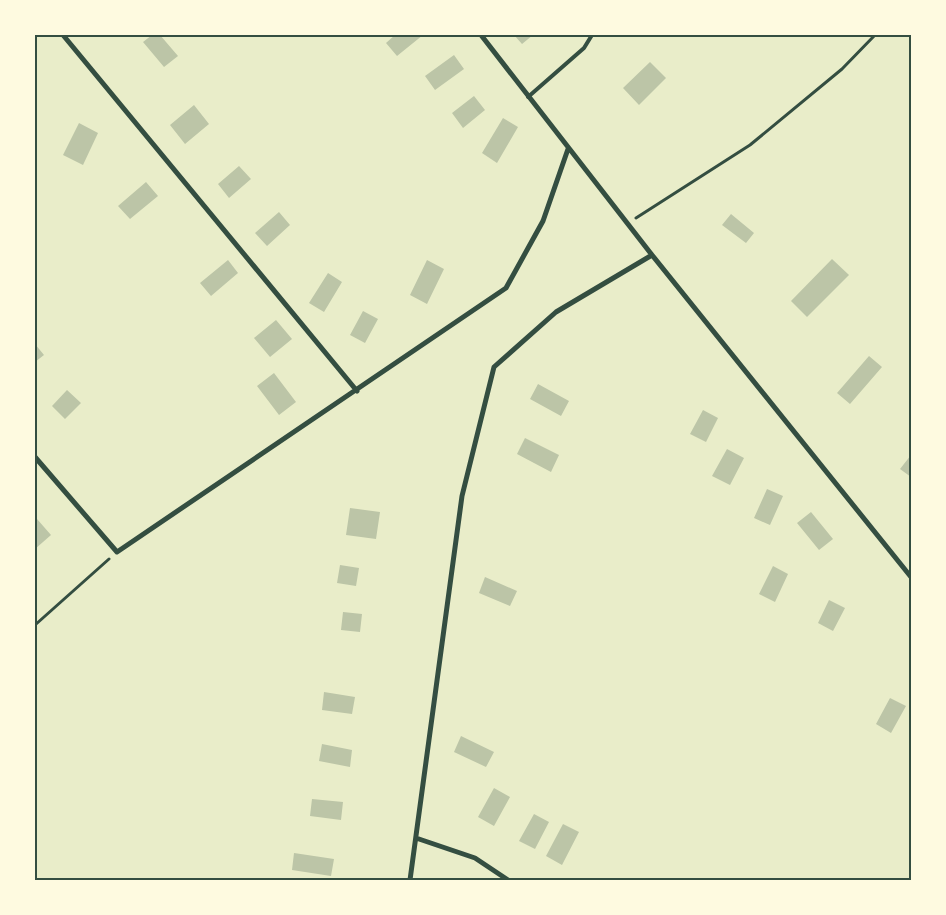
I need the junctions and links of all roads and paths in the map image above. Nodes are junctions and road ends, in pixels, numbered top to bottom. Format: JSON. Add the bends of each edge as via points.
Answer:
{"nodes":[{"id":1,"x":63,"y":35,"type":"edge"},
{"id":2,"x":482,"y":35,"type":"edge"},
{"id":3,"x":592,"y":35,"type":"edge"},
{"id":4,"x":875,"y":35,"type":"edge"},
{"id":5,"x":528,"y":97,"type":"junction"},
{"id":6,"x":568,"y":149,"type":"junction"},
{"id":7,"x":628,"y":223,"type":"junction"},
{"id":8,"x":652,"y":255,"type":"junction"},
{"id":9,"x":357,"y":391,"type":"junction"},
{"id":10,"x":35,"y":457,"type":"edge"},
{"id":11,"x":117,"y":552,"type":"junction"},
{"id":12,"x":911,"y":577,"type":"edge"},
{"id":13,"x":35,"y":625,"type":"edge"},
{"id":14,"x":416,"y":838,"type":"junction"},
{"id":15,"x":410,"y":880,"type":"edge"},
{"id":16,"x":508,"y":880,"type":"edge"}],
"edges":[{"from":1,"to":9,"type":"street"},
{"from":2,"to":5,"type":"street"},
{"from":3,"to":5,"type":"lane","via":[[584,48]]},
{"from":4,"to":7,"type":"path","via":[[842,69],[750,145]]},
{"from":5,"to":6,"type":"street"},
{"from":6,"to":7,"type":"street"},
{"from":6,"to":9,"type":"street","via":[[543,221],[506,288]]},
{"from":7,"to":8,"type":"street"},
{"from":8,"to":12,"type":"street"},
{"from":8,"to":14,"type":"street","via":[[556,312],[494,367],[462,496]]},
{"from":9,"to":11,"type":"street"},
{"from":10,"to":11,"type":"street"},
{"from":11,"to":13,"type":"path"},
{"from":14,"to":15,"type":"street"},
{"from":14,"to":16,"type":"street","via":[[475,858]]}]}
